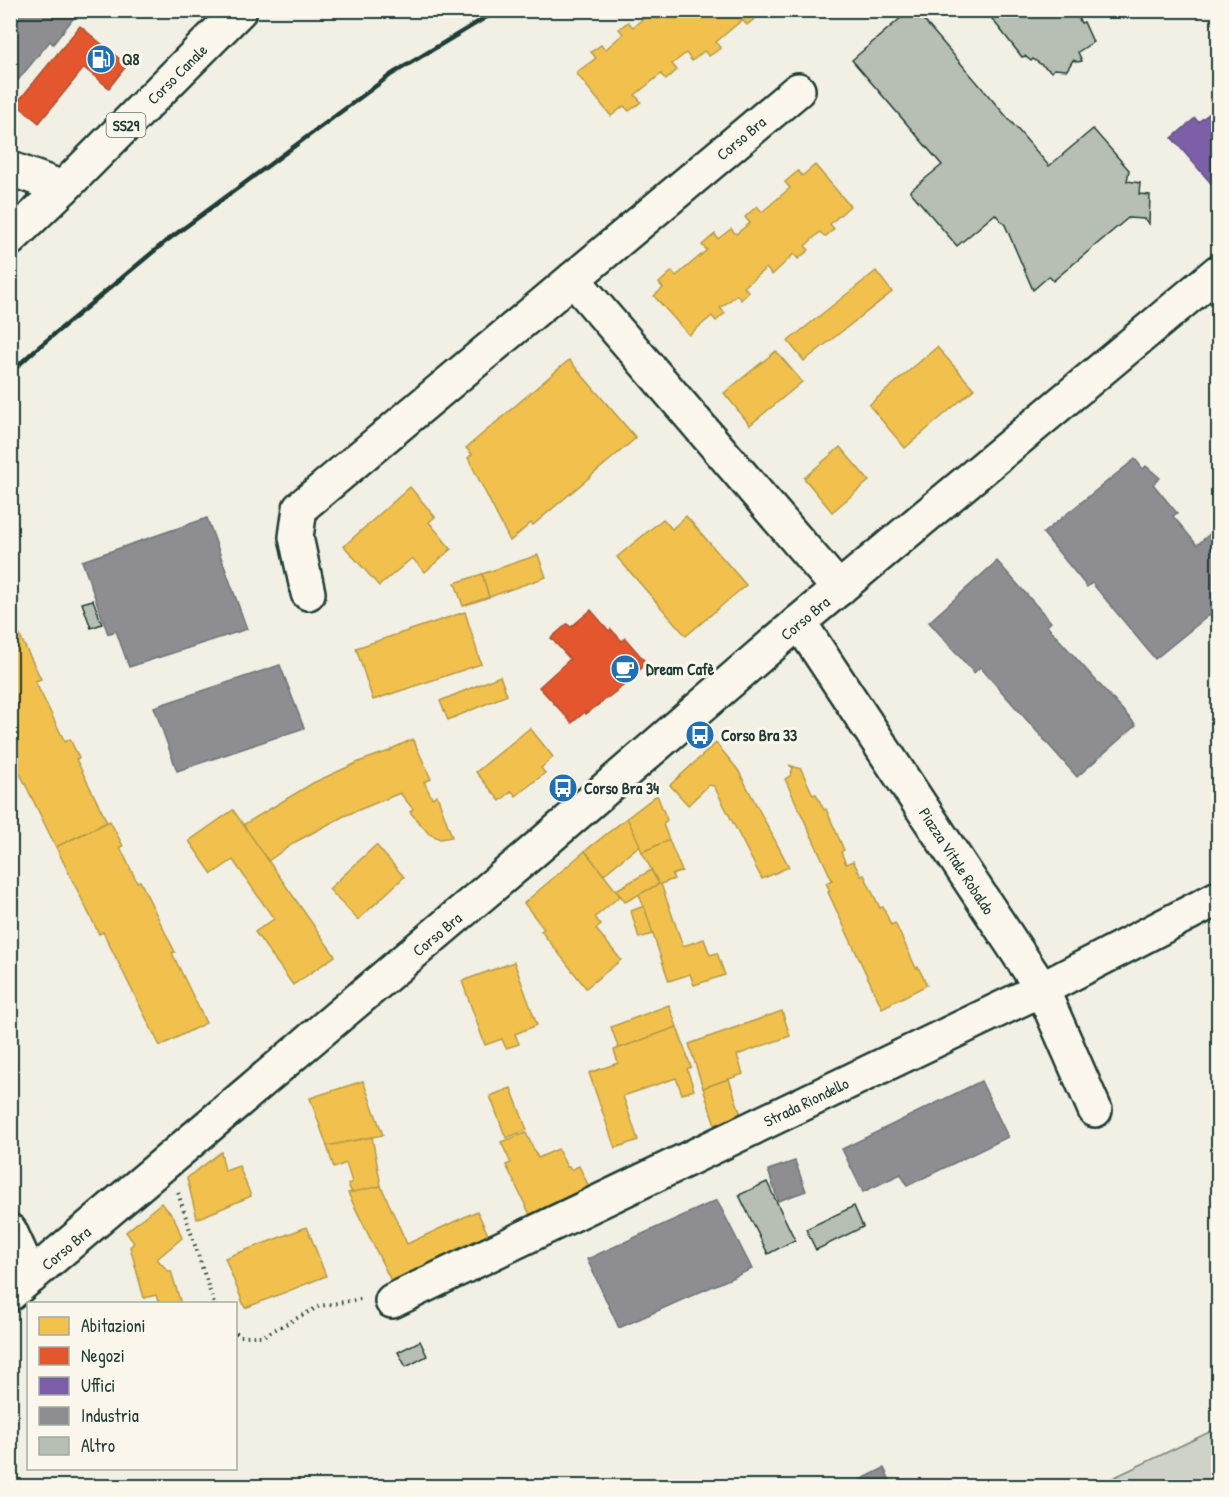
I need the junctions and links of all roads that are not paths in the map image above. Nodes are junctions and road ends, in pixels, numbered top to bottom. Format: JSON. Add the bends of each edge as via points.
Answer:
{"nodes":[{"id":1,"x":240,"y":10,"type":"edge"},
{"id":2,"x":798,"y":90,"type":"dead end"},
{"id":3,"x":10,"y":171,"type":"edge"},
{"id":4,"x":63,"y":188,"type":"junction"},
{"id":5,"x":10,"y":239,"type":"edge"},
{"id":6,"x":1218,"y":272,"type":"edge"},
{"id":7,"x":573,"y":279,"type":"junction"},
{"id":8,"x":839,"y":589,"type":"junction"},
{"id":9,"x":308,"y":593,"type":"dead end"},
{"id":10,"x":800,"y":622,"type":"junction"},
{"id":11,"x":1218,"y":898,"type":"edge"},
{"id":12,"x":1042,"y":989,"type":"junction"},
{"id":13,"x":1095,"y":1110,"type":"dead end"},
{"id":14,"x":10,"y":1231,"type":"edge"},
{"id":15,"x":21,"y":1285,"type":"edge"},
{"id":16,"x":392,"y":1301,"type":"road end"}],
"edges":[{"from":1,"to":4,"type":"street","name":"Corso Canale","number":"SS29"},
{"from":2,"to":7,"type":"street","name":"Corso Bra"},
{"from":3,"to":4,"type":"street"},
{"from":4,"to":5,"type":"street","name":"Corso Canale","number":"SS29"},
{"from":6,"to":8,"type":"street","name":"Corso Bra"},
{"from":7,"to":8,"type":"street","name":"Corso Bra"},
{"from":7,"to":9,"type":"street","name":"Corso Bra","via":[[300,508],[296,537]]},
{"from":8,"to":10,"type":"street","name":"Corso Bra"},
{"from":10,"to":12,"type":"street","name":"Piazza Vitale Robaldo"},
{"from":10,"to":15,"type":"street","name":"Corso Bra"},
{"from":11,"to":12,"type":"street","name":"Strada Riondello"},
{"from":12,"to":13,"type":"street","name":"Piazza Vitale Robaldo"},
{"from":12,"to":16,"type":"street","name":"Strada Riondello"},
{"from":14,"to":15,"type":"street","name":"Corso Bra"}]}
